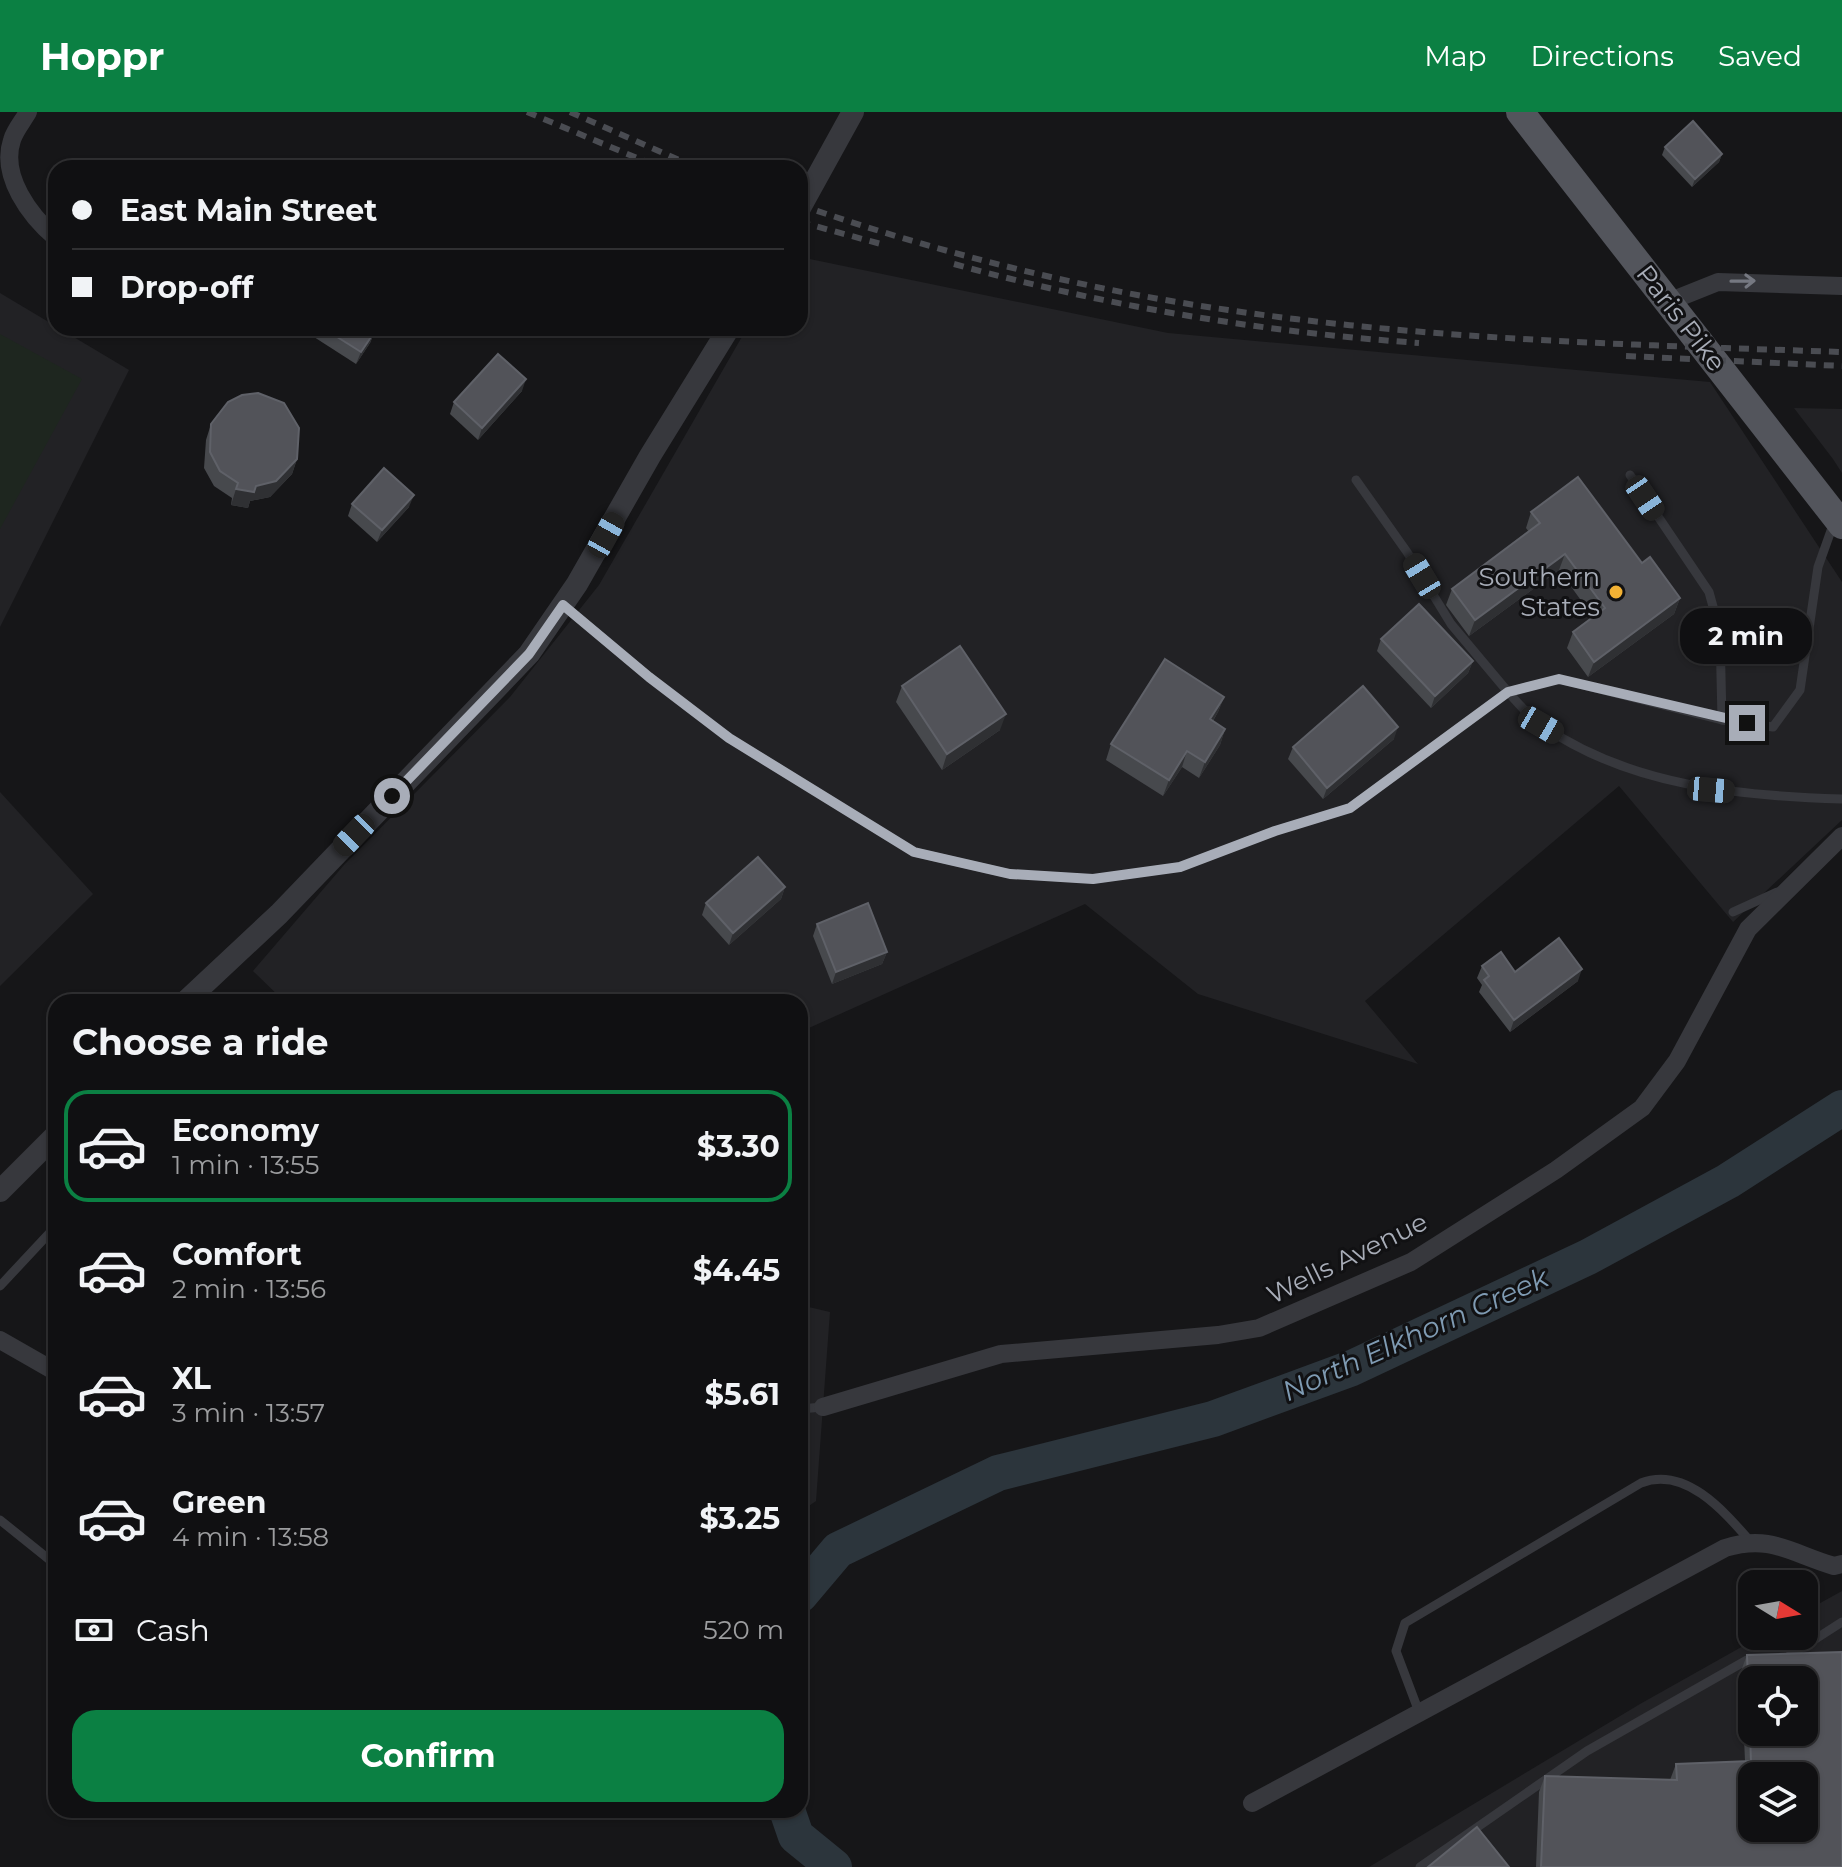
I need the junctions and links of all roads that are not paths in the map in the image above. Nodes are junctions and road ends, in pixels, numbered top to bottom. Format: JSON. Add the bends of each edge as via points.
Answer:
{"nodes":[{"id":1,"x":28,"y":112,"type":"edge"},
{"id":2,"x":853,"y":112,"type":"edge"},
{"id":3,"x":1520,"y":112,"type":"edge"},
{"id":4,"x":808,"y":194,"type":"edge"},
{"id":5,"x":48,"y":231,"type":"edge"},
{"id":6,"x":1842,"y":286,"type":"edge"},
{"id":7,"x":1668,"y":302,"type":"junction"},
{"id":8,"x":724,"y":336,"type":"edge"},
{"id":9,"x":1630,"y":475,"type":"dead end"},
{"id":10,"x":1356,"y":480,"type":"dead end"},
{"id":11,"x":1839,"y":522,"type":"edge"},
{"id":12,"x":563,"y":605,"type":"junction"},
{"id":13,"x":1508,"y":692,"type":"junction"},
{"id":14,"x":1722,"y":720,"type":"junction"},
{"id":15,"x":1842,"y":799,"type":"edge"},
{"id":16,"x":1842,"y":836,"type":"edge"},
{"id":17,"x":1791,"y":886,"type":"junction"},
{"id":18,"x":1733,"y":912,"type":"dead end"},
{"id":19,"x":194,"y":994,"type":"edge"},
{"id":20,"x":48,"y":1143,"type":"edge"},
{"id":21,"x":0,"y":1191,"type":"edge"},
{"id":22,"x":48,"y":1235,"type":"edge"},
{"id":23,"x":0,"y":1286,"type":"edge"},
{"id":24,"x":0,"y":1340,"type":"edge"},
{"id":25,"x":48,"y":1367,"type":"edge"},
{"id":26,"x":823,"y":1407,"type":"joint"},
{"id":27,"x":808,"y":1408,"type":"edge"},
{"id":28,"x":0,"y":1520,"type":"edge"},
{"id":29,"x":1750,"y":1541,"type":"junction"},
{"id":30,"x":48,"y":1559,"type":"edge"},
{"id":31,"x":1842,"y":1564,"type":"edge"},
{"id":32,"x":1842,"y":1622,"type":"edge"},
{"id":33,"x":1816,"y":1655,"type":"edge"},
{"id":34,"x":1789,"y":1656,"type":"junction"},
{"id":35,"x":1775,"y":1657,"type":"edge"},
{"id":36,"x":1761,"y":1659,"type":"edge"},
{"id":37,"x":1419,"y":1712,"type":"junction"},
{"id":38,"x":1252,"y":1803,"type":"dead end"},
{"id":39,"x":1420,"y":1867,"type":"edge"}],
"edges":[{"from":1,"to":5,"type":"street","via":[[11,142],[11,177],[34,220]]},
{"from":2,"to":4,"type":"street"},
{"from":3,"to":7,"type":"main road","name":"Paris Pike"},
{"from":7,"to":6,"type":"street","one_way":true,"via":[[1718,282]]},
{"from":7,"to":11,"type":"main road","name":"Paris Pike"},
{"from":8,"to":12,"type":"street"},
{"from":9,"to":14,"type":"lane","via":[[1709,592],[1720,632]]},
{"from":10,"to":13,"type":"lane","via":[[1451,624]]},
{"from":11,"to":14,"type":"lane","via":[[1818,567],[1800,690],[1773,727]]},
{"from":12,"to":13,"type":"lane","via":[[729,738],[914,852],[1010,874],[1093,879],[1180,867],[1350,808]]},
{"from":12,"to":19,"type":"street","via":[[500,685],[279,914]]},
{"from":13,"to":14,"type":"lane","via":[[1559,679]]},
{"from":13,"to":15,"type":"lane","via":[[1541,725],[1588,752],[1652,776],[1711,790]]},
{"from":16,"to":17,"type":"street","name":"Wells Avenue"},
{"from":17,"to":18,"type":"lane"},
{"from":17,"to":26,"type":"street","name":"Wells Avenue","via":[[1748,929],[1677,1061],[1642,1108],[1411,1262],[1259,1328],[1001,1354]]},
{"from":20,"to":21,"type":"street"},
{"from":22,"to":23,"type":"lane"},
{"from":24,"to":25,"type":"street"},
{"from":26,"to":27,"type":"lane","name":"Wells Avenue"},
{"from":28,"to":30,"type":"lane"},
{"from":29,"to":31,"type":"street"},
{"from":29,"to":37,"type":"street","via":[[1725,1548]]},
{"from":29,"to":37,"type":"lane","via":[[1727,1514],[1687,1485],[1664,1478],[1641,1483],[1405,1623],[1396,1651]]},
{"from":32,"to":34,"type":"lane"},
{"from":33,"to":34,"type":"lane"},
{"from":34,"to":35,"type":"lane"},
{"from":36,"to":39,"type":"lane","via":[[1747,1660],[1587,1751]]},
{"from":37,"to":38,"type":"street"}]}
